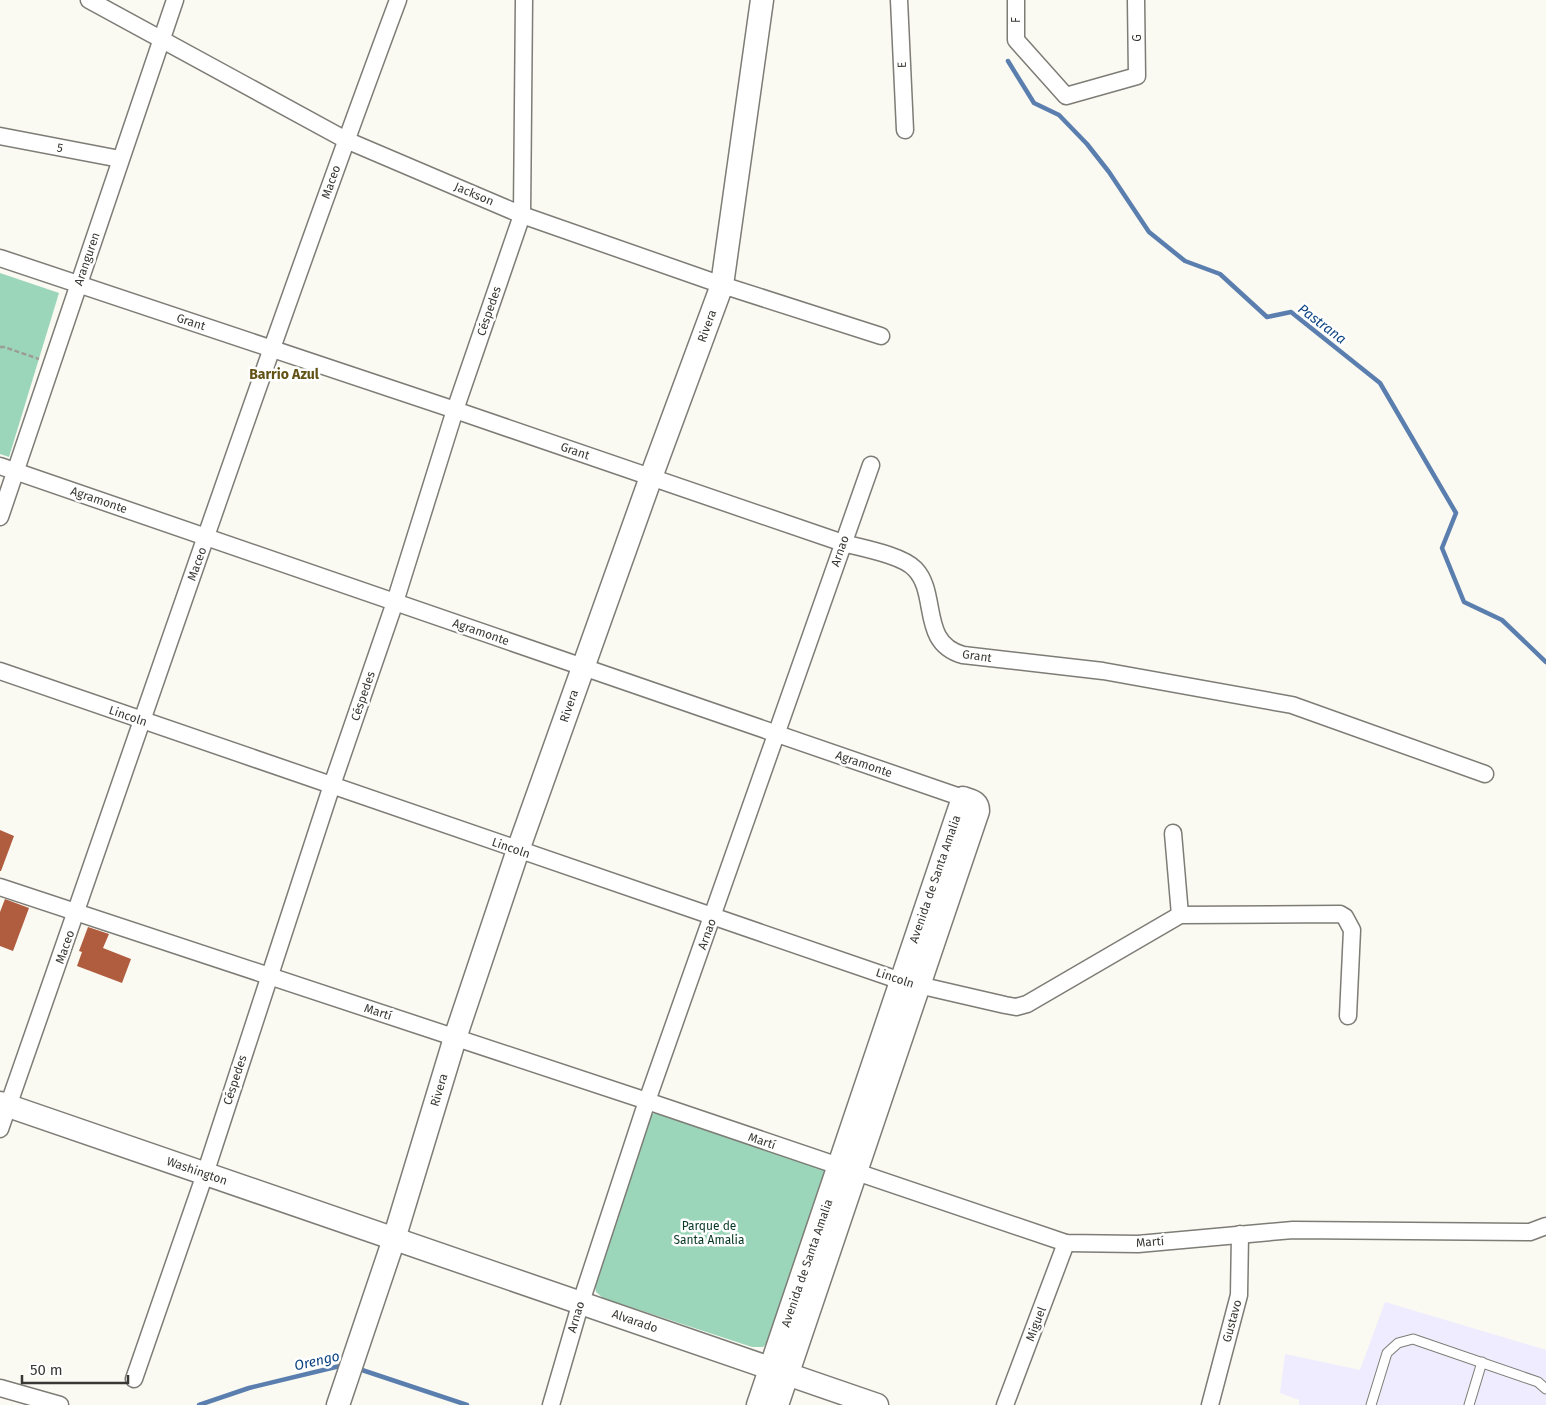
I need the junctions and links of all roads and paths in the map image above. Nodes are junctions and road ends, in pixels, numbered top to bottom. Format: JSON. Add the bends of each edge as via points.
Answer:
{"nodes":[{"id":1,"x":89,"y":0,"type":"edge"},
{"id":2,"x":175,"y":0,"type":"edge"},
{"id":3,"x":398,"y":0,"type":"edge"},
{"id":4,"x":524,"y":0,"type":"edge"},
{"id":5,"x":762,"y":0,"type":"edge"},
{"id":6,"x":899,"y":0,"type":"edge"},
{"id":7,"x":1016,"y":0,"type":"edge"},
{"id":8,"x":1136,"y":0,"type":"edge"},
{"id":9,"x":161,"y":39,"type":"junction"},
{"id":10,"x":1137,"y":76,"type":"joint"},
{"id":11,"x":905,"y":130,"type":"dead end"},
{"id":12,"x":0,"y":136,"type":"edge"},
{"id":13,"x":346,"y":140,"type":"junction"},
{"id":14,"x":120,"y":159,"type":"junction"},
{"id":15,"x":522,"y":215,"type":"junction"},
{"id":16,"x":0,"y":258,"type":"edge"},
{"id":17,"x":78,"y":285,"type":"junction"},
{"id":18,"x":722,"y":285,"type":"junction"},
{"id":19,"x":881,"y":336,"type":"dead end"},
{"id":20,"x":0,"y":347,"type":"edge"},
{"id":21,"x":273,"y":349,"type":"junction"},
{"id":22,"x":52,"y":363,"type":"junction"},
{"id":23,"x":455,"y":410,"type":"junction"},
{"id":24,"x":871,"y":465,"type":"dead end"},
{"id":25,"x":0,"y":466,"type":"edge"},
{"id":26,"x":16,"y":471,"type":"junction"},
{"id":27,"x":651,"y":477,"type":"junction"},
{"id":28,"x":0,"y":517,"type":"edge"},
{"id":29,"x":207,"y":537,"type":"junction"},
{"id":30,"x":843,"y":543,"type":"junction"},
{"id":31,"x":395,"y":602,"type":"junction"},
{"id":32,"x":583,"y":666,"type":"junction"},
{"id":33,"x":0,"y":671,"type":"edge"},
{"id":34,"x":141,"y":720,"type":"junction"},
{"id":35,"x":776,"y":734,"type":"junction"},
{"id":36,"x":1485,"y":774,"type":"dead end"},
{"id":37,"x":332,"y":785,"type":"junction"},
{"id":38,"x":963,"y":798,"type":"joint"},
{"id":39,"x":1173,"y":833,"type":"dead end"},
{"id":40,"x":518,"y":850,"type":"junction"},
{"id":41,"x":0,"y":887,"type":"edge"},
{"id":42,"x":77,"y":912,"type":"junction"},
{"id":43,"x":714,"y":915,"type":"junction"},
{"id":44,"x":1180,"y":916,"type":"junction"},
{"id":45,"x":269,"y":976,"type":"junction"},
{"id":46,"x":910,"y":983,"type":"junction"},
{"id":47,"x":1348,"y":1016,"type":"dead end"},
{"id":48,"x":455,"y":1038,"type":"junction"},
{"id":49,"x":647,"y":1101,"type":"junction"},
{"id":50,"x":4,"y":1105,"type":"edge"},
{"id":51,"x":0,"y":1129,"type":"edge"},
{"id":52,"x":848,"y":1170,"type":"junction"},
{"id":53,"x":205,"y":1174,"type":"junction"},
{"id":54,"x":1546,"y":1226,"type":"edge"},
{"id":55,"x":1240,"y":1234,"type":"junction"},
{"id":56,"x":394,"y":1239,"type":"junction"},
{"id":57,"x":1066,"y":1244,"type":"junction"},
{"id":58,"x":581,"y":1302,"type":"junction"},
{"id":59,"x":1482,"y":1362,"type":"junction"},
{"id":60,"x":779,"y":1373,"type":"junction"},
{"id":61,"x":134,"y":1379,"type":"dead end"},
{"id":62,"x":0,"y":1388,"type":"edge"},
{"id":63,"x":1546,"y":1389,"type":"edge"},
{"id":64,"x":60,"y":1405,"type":"edge"},
{"id":65,"x":338,"y":1405,"type":"edge"},
{"id":66,"x":551,"y":1405,"type":"edge"},
{"id":67,"x":758,"y":1405,"type":"edge"},
{"id":68,"x":777,"y":1405,"type":"edge"},
{"id":69,"x":877,"y":1405,"type":"edge"},
{"id":70,"x":1005,"y":1405,"type":"edge"},
{"id":71,"x":1210,"y":1405,"type":"edge"},
{"id":72,"x":1371,"y":1405,"type":"edge"},
{"id":73,"x":1469,"y":1405,"type":"edge"}],
"edges":[{"from":1,"to":9,"type":"street","name":"Jackson"},
{"from":2,"to":9,"type":"street","name":"Aranguren"},
{"from":3,"to":13,"type":"street","name":"Maceo"},
{"from":4,"to":15,"type":"street","name":"Céspedes"},
{"from":5,"to":18,"type":"street","name":"Rivera"},
{"from":6,"to":11,"type":"street","name":"E"},
{"from":7,"to":10,"type":"street","name":"F","via":[[1016,40],[1066,96]]},
{"from":8,"to":10,"type":"street","name":"G"},
{"from":9,"to":13,"type":"street","name":"Jackson"},
{"from":9,"to":14,"type":"street","name":"Aranguren"},
{"from":12,"to":14,"type":"street","name":"5"},
{"from":13,"to":15,"type":"street","name":"Jackson"},
{"from":13,"to":21,"type":"street","name":"Maceo"},
{"from":14,"to":17,"type":"street","name":"Aranguren"},
{"from":15,"to":18,"type":"street","name":"Jackson"},
{"from":15,"to":23,"type":"street","name":"Céspedes"},
{"from":16,"to":17,"type":"street","name":"Grant"},
{"from":17,"to":21,"type":"street","name":"Grant"},
{"from":17,"to":22,"type":"street","name":"Aranguren"},
{"from":18,"to":19,"type":"street","name":"Jackson"},
{"from":18,"to":27,"type":"street","name":"Rivera"},
{"from":20,"to":22,"type":"path"},
{"from":21,"to":23,"type":"street","name":"Grant"},
{"from":21,"to":29,"type":"street","name":"Maceo"},
{"from":22,"to":26,"type":"street","name":"Aranguren"},
{"from":23,"to":27,"type":"street","name":"Grant"},
{"from":23,"to":31,"type":"street","name":"Céspedes"},
{"from":24,"to":30,"type":"street","name":"Arnao"},
{"from":25,"to":26,"type":"street","name":"Agramonte"},
{"from":26,"to":28,"type":"street","name":"Aranguren"},
{"from":26,"to":29,"type":"street","name":"Agramonte"},
{"from":27,"to":30,"type":"street","name":"Grant"},
{"from":27,"to":32,"type":"street","name":"Rivera"},
{"from":29,"to":31,"type":"street","name":"Agramonte"},
{"from":29,"to":34,"type":"street","name":"Maceo"},
{"from":30,"to":35,"type":"street","name":"Arnao"},
{"from":30,"to":36,"type":"street","name":"Grant","via":[[904,560],[914,568],[922,578],[935,632],[952,652],[1103,671],[1292,706]]},
{"from":31,"to":32,"type":"street","name":"Agramonte"},
{"from":31,"to":37,"type":"street","name":"Céspedes"},
{"from":32,"to":35,"type":"street","name":"Agramonte"},
{"from":32,"to":40,"type":"street","name":"Rivera"},
{"from":33,"to":34,"type":"street","name":"Lincoln"},
{"from":34,"to":37,"type":"street","name":"Lincoln"},
{"from":34,"to":42,"type":"street","name":"Maceo"},
{"from":35,"to":38,"type":"street","name":"Agramonte"},
{"from":35,"to":43,"type":"street","name":"Arnao"},
{"from":37,"to":40,"type":"street","name":"Lincoln"},
{"from":37,"to":45,"type":"street","name":"Céspedes"},
{"from":38,"to":46,"type":"street","name":"Avenida de Santa Amalia","via":[[975,802],[978,812]]},
{"from":39,"to":44,"type":"street"},
{"from":40,"to":43,"type":"street","name":"Lincoln"},
{"from":40,"to":48,"type":"street","name":"Rivera"},
{"from":41,"to":42,"type":"street","name":"Martí"},
{"from":42,"to":45,"type":"street","name":"Martí"},
{"from":42,"to":50,"type":"street","name":"Maceo"},
{"from":43,"to":46,"type":"street","name":"Lincoln"},
{"from":43,"to":49,"type":"street","name":"Arnao"},
{"from":44,"to":46,"type":"street","name":"Lincoln","via":[[1027,1004],[1016,1007]]},
{"from":44,"to":47,"type":"street","via":[[1340,914],[1352,930]]},
{"from":45,"to":48,"type":"street","name":"Martí"},
{"from":45,"to":53,"type":"street","name":"Céspedes"},
{"from":46,"to":52,"type":"street","name":"Avenida de Santa Amalia"},
{"from":48,"to":49,"type":"street","name":"Martí"},
{"from":48,"to":56,"type":"street","name":"Rivera"},
{"from":49,"to":52,"type":"street","name":"Martí"},
{"from":49,"to":58,"type":"street","name":"Arnao"},
{"from":50,"to":51,"type":"street","name":"Maceo"},
{"from":50,"to":53,"type":"street","name":"Washington"},
{"from":52,"to":57,"type":"street","name":"Martí"},
{"from":52,"to":60,"type":"street","name":"Avenida de Santa Amalia"},
{"from":53,"to":56,"type":"street","name":"Washington"},
{"from":53,"to":61,"type":"street","name":"Céspedes"},
{"from":54,"to":55,"type":"street","name":"Martí","via":[[1530,1232],[1292,1230]]},
{"from":55,"to":57,"type":"street","name":"Martí","via":[[1138,1244]]},
{"from":55,"to":71,"type":"street","name":"Gustavo","via":[[1239,1295]]},
{"from":56,"to":58,"type":"street","name":"Alvarado"},
{"from":56,"to":65,"type":"street","name":"Rivera"},
{"from":57,"to":70,"type":"street","name":"Miguel"},
{"from":58,"to":60,"type":"street","name":"Alvarado"},
{"from":58,"to":66,"type":"street","name":"Arnao"},
{"from":59,"to":63,"type":"lane","via":[[1538,1382]]},
{"from":59,"to":72,"type":"lane","via":[[1413,1338],[1386,1353]]},
{"from":59,"to":73,"type":"lane"},
{"from":60,"to":67,"type":"street","name":"Avenida de Santa Amalia"},
{"from":60,"to":68,"type":"street","name":"Avenida de Santa Amalia"},
{"from":60,"to":69,"type":"street","name":"Alvarado"},
{"from":62,"to":64,"type":"street"}]}
